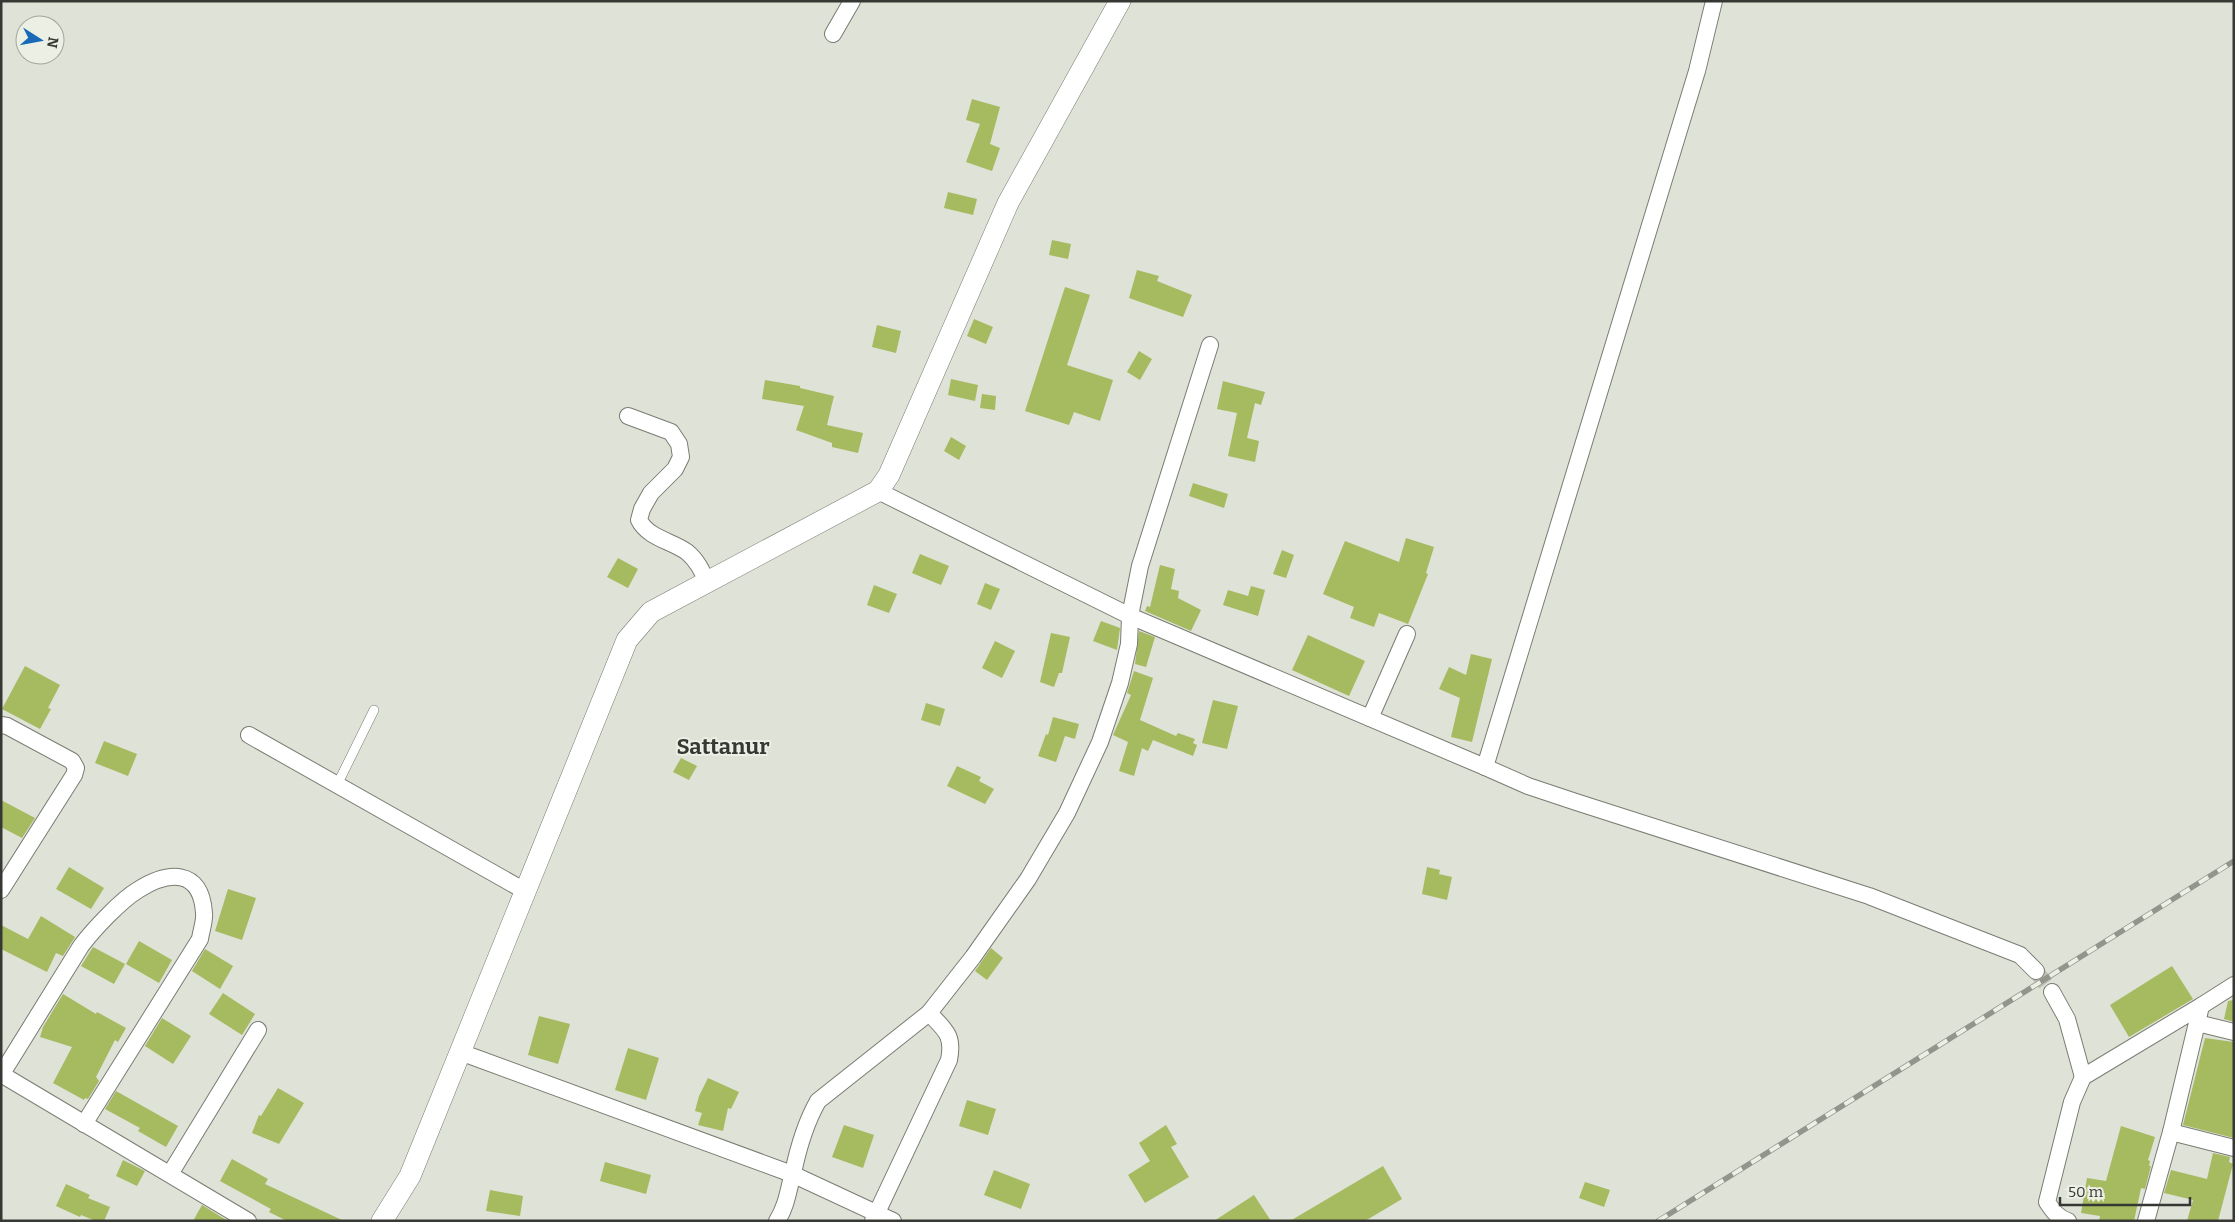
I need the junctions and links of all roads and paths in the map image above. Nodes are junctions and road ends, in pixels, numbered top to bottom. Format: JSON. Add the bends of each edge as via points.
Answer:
{"nodes":[{"id":1,"x":852,"y":1,"type":"edge"},
{"id":2,"x":1120,"y":1,"type":"edge"},
{"id":3,"x":1714,"y":1,"type":"edge"},
{"id":4,"x":833,"y":34,"type":"dead end"},
{"id":5,"x":1210,"y":345,"type":"dead end"},
{"id":6,"x":628,"y":416,"type":"dead end"},
{"id":7,"x":878,"y":491,"type":"junction"},
{"id":8,"x":707,"y":582,"type":"junction"},
{"id":9,"x":1130,"y":616,"type":"junction"},
{"id":10,"x":1407,"y":634,"type":"dead end"},
{"id":11,"x":374,"y":710,"type":"dead end"},
{"id":12,"x":1370,"y":718,"type":"junction"},
{"id":13,"x":1,"y":725,"type":"edge"},
{"id":14,"x":249,"y":735,"type":"dead end"},
{"id":15,"x":1485,"y":767,"type":"junction"},
{"id":16,"x":337,"y":785,"type":"junction"},
{"id":17,"x":1,"y":890,"type":"edge"},
{"id":18,"x":525,"y":891,"type":"junction"},
{"id":19,"x":2036,"y":971,"type":"tunnel mouth"},
{"id":20,"x":2234,"y":985,"type":"edge"},
{"id":21,"x":2052,"y":992,"type":"tunnel mouth"},
{"id":22,"x":2201,"y":1006,"type":"junction"},
{"id":23,"x":929,"y":1012,"type":"junction"},
{"id":24,"x":2197,"y":1023,"type":"junction"},
{"id":25,"x":258,"y":1030,"type":"dead end"},
{"id":26,"x":2234,"y":1032,"type":"edge"},
{"id":27,"x":460,"y":1052,"type":"junction"},
{"id":28,"x":2,"y":1075,"type":"edge"},
{"id":29,"x":2083,"y":1077,"type":"junction"},
{"id":30,"x":84,"y":1124,"type":"junction"},
{"id":31,"x":2171,"y":1132,"type":"junction"},
{"id":32,"x":2234,"y":1148,"type":"edge"},
{"id":33,"x":170,"y":1174,"type":"junction"},
{"id":34,"x":792,"y":1174,"type":"junction"},
{"id":35,"x":875,"y":1217,"type":"edge"},
{"id":36,"x":248,"y":1221,"type":"edge"},
{"id":37,"x":382,"y":1221,"type":"edge"},
{"id":38,"x":777,"y":1221,"type":"edge"},
{"id":39,"x":893,"y":1221,"type":"edge"},
{"id":40,"x":2068,"y":1221,"type":"edge"},
{"id":41,"x":2146,"y":1221,"type":"edge"}],
"edges":[{"from":1,"to":4,"type":"street"},
{"from":2,"to":7,"type":"street","via":[[1008,203],[889,475]]},
{"from":3,"to":15,"type":"street","via":[[1697,71]]},
{"from":5,"to":9,"type":"street","via":[[1140,566]]},
{"from":6,"to":8,"type":"street","via":[[671,432],[679,444],[681,457],[675,469],[651,493],[642,509],[641,525],[687,553],[698,564]]},
{"from":7,"to":8,"type":"street"},
{"from":7,"to":9,"type":"street"},
{"from":8,"to":18,"type":"street","via":[[651,612],[627,640]]},
{"from":9,"to":12,"type":"street"},
{"from":9,"to":23,"type":"street","via":[[1129,644],[1120,683],[1100,742],[1067,813],[1028,879]]},
{"from":10,"to":12,"type":"street"},
{"from":11,"to":16,"type":"lane"},
{"from":12,"to":15,"type":"street"},
{"from":13,"to":17,"type":"street","via":[[72,761],[76,768]]},
{"from":14,"to":16,"type":"street"},
{"from":15,"to":19,"type":"street","via":[[1528,786],[1869,896],[2020,955]]},
{"from":16,"to":18,"type":"street"},
{"from":18,"to":27,"type":"street"},
{"from":20,"to":22,"type":"street"},
{"from":21,"to":29,"type":"street","via":[[2067,1019]]},
{"from":22,"to":24,"type":"street"},
{"from":22,"to":29,"type":"street"},
{"from":23,"to":34,"type":"street","via":[[818,1101],[809,1116]]},
{"from":23,"to":35,"type":"street","via":[[950,1038],[949,1060]]},
{"from":24,"to":26,"type":"street"},
{"from":24,"to":31,"type":"street"},
{"from":25,"to":33,"type":"street"},
{"from":27,"to":34,"type":"street"},
{"from":27,"to":37,"type":"street","via":[[410,1176]]},
{"from":28,"to":30,"type":"street"},
{"from":28,"to":30,"type":"street","via":[[92,931],[137,890],[178,876],[189,879],[202,899],[204,914],[200,939]]},
{"from":29,"to":40,"type":"street","via":[[2072,1102],[2047,1202],[2054,1212]]},
{"from":30,"to":33,"type":"street"},
{"from":31,"to":32,"type":"street"},
{"from":31,"to":41,"type":"street"},
{"from":33,"to":36,"type":"street"},
{"from":34,"to":35,"type":"street"},
{"from":34,"to":38,"type":"street","via":[[789,1196]]},
{"from":35,"to":39,"type":"street"}]}
